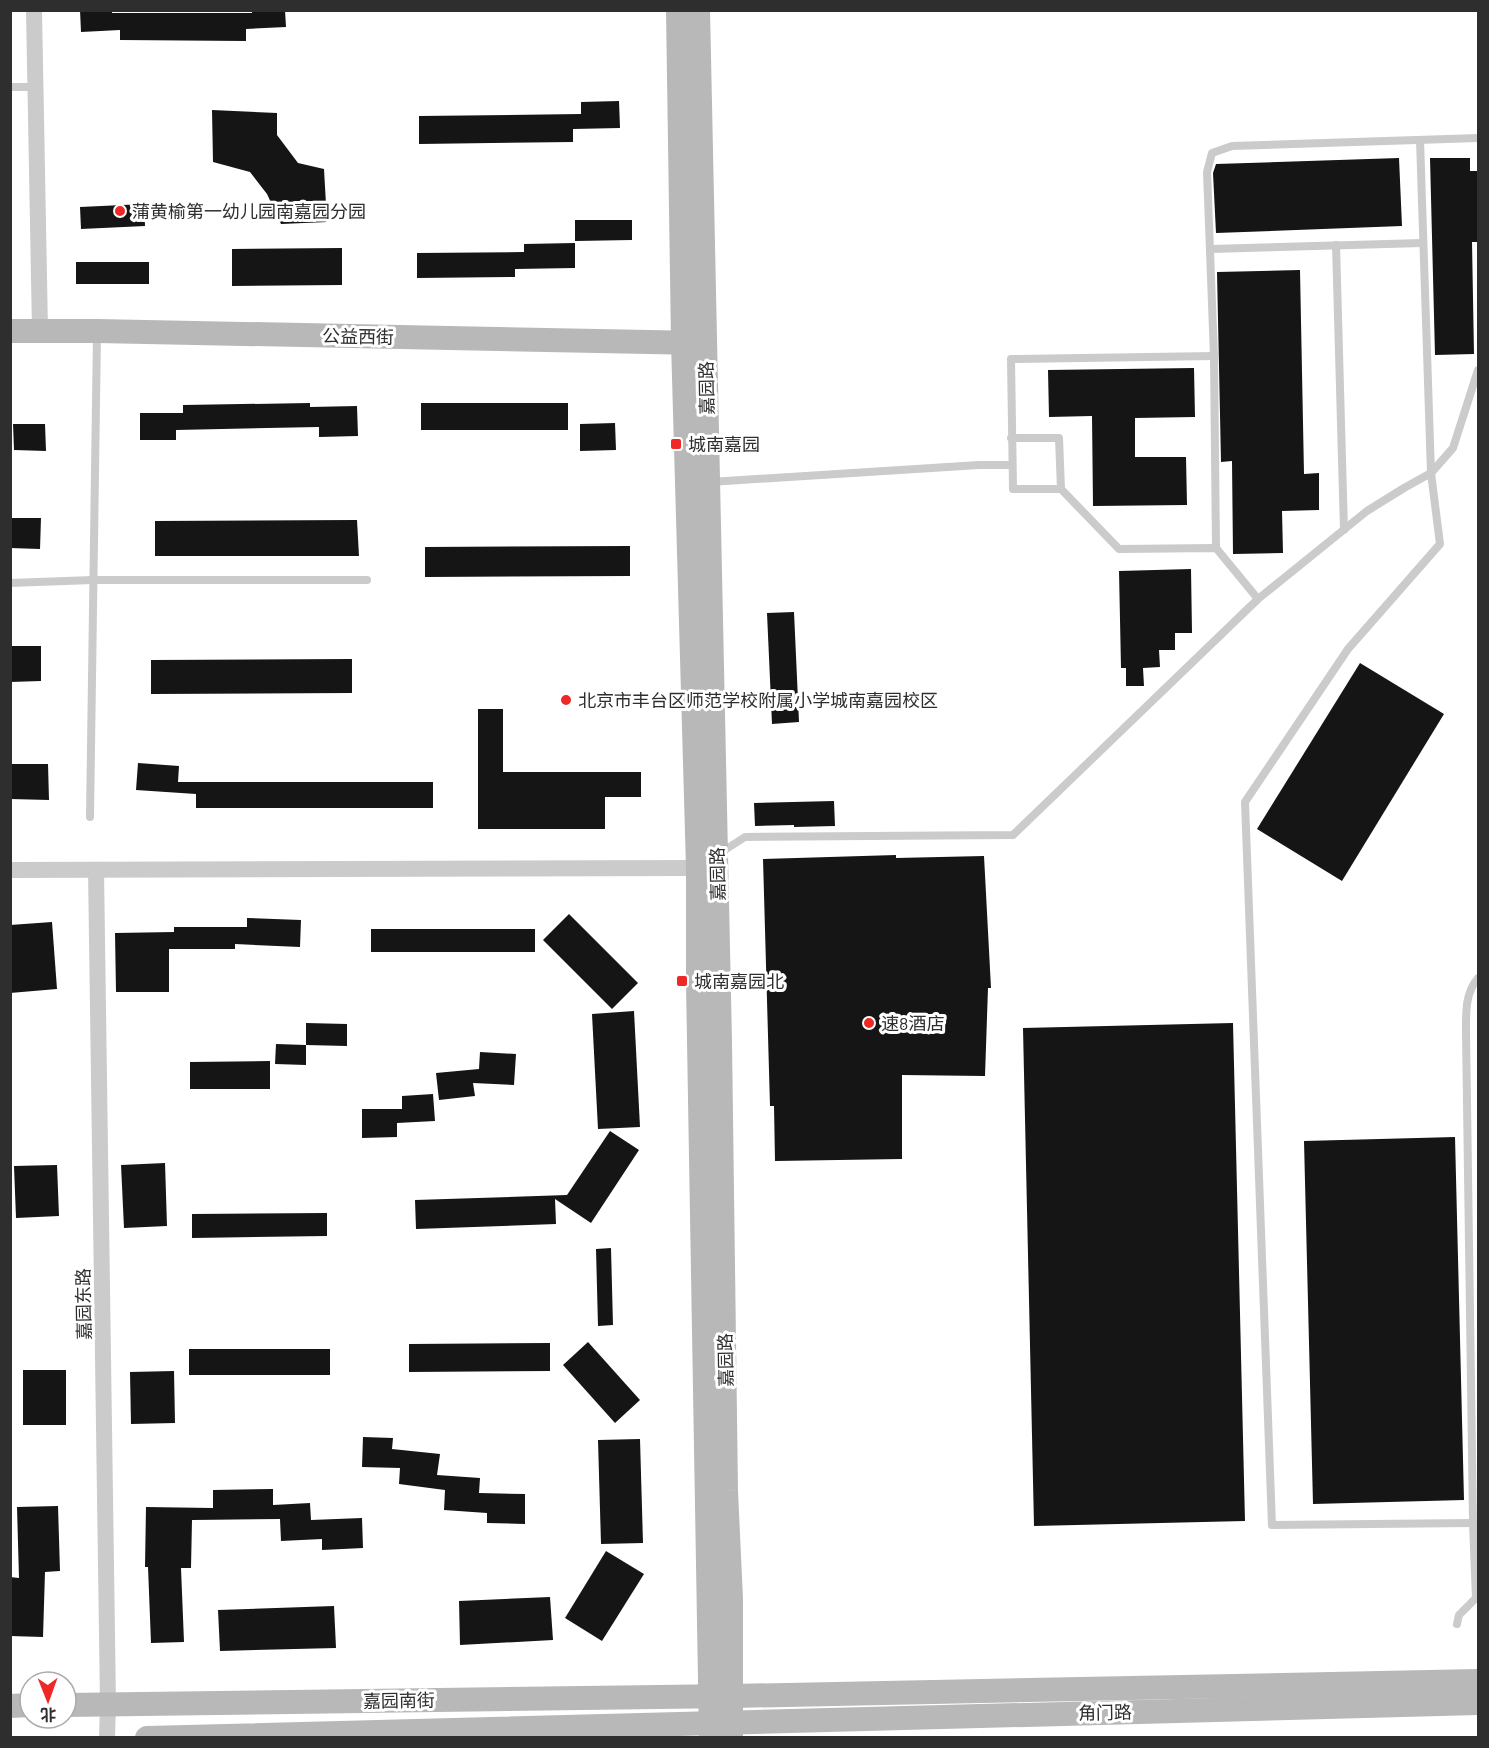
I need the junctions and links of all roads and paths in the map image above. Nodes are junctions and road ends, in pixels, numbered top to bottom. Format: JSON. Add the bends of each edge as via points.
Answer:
{"nodes":[{"id":1,"x":34,"y":10,"type":"edge"},
{"id":2,"x":678,"y":10,"type":"edge"},
{"id":3,"x":698,"y":10,"type":"edge"},
{"id":4,"x":10,"y":87,"type":"edge"},
{"id":5,"x":36,"y":87,"type":"junction"},
{"id":6,"x":1479,"y":138,"type":"edge"},
{"id":7,"x":1420,"y":140,"type":"junction"},
{"id":8,"x":1423,"y":243,"type":"junction"},
{"id":9,"x":1336,"y":245,"type":"junction"},
{"id":10,"x":1211,"y":249,"type":"junction"},
{"id":11,"x":10,"y":331,"type":"edge"},
{"id":12,"x":40,"y":331,"type":"junction"},
{"id":13,"x":97,"y":331,"type":"junction"},
{"id":14,"x":694,"y":343,"type":"junction"},
{"id":15,"x":1214,"y":356,"type":"junction"},
{"id":16,"x":1479,"y":370,"type":"edge"},
{"id":17,"x":1011,"y":438,"type":"junction"},
{"id":18,"x":1012,"y":465,"type":"junction"},
{"id":19,"x":1431,"y":473,"type":"junction"},
{"id":20,"x":697,"y":483,"type":"junction"},
{"id":21,"x":1060,"y":489,"type":"junction"},
{"id":22,"x":1344,"y":530,"type":"junction"},
{"id":23,"x":1216,"y":548,"type":"junction"},
{"id":24,"x":93,"y":580,"type":"junction"},
{"id":25,"x":367,"y":580,"type":"dead end"},
{"id":26,"x":10,"y":583,"type":"edge"},
{"id":27,"x":1258,"y":599,"type":"junction"},
{"id":28,"x":90,"y":818,"type":"dead end"},
{"id":29,"x":707,"y":862,"type":"junction"},
{"id":30,"x":10,"y":870,"type":"edge"},
{"id":31,"x":96,"y":870,"type":"junction"},
{"id":32,"x":1479,"y":978,"type":"edge"},
{"id":33,"x":1473,"y":1523,"type":"junction"},
{"id":34,"x":1477,"y":1598,"type":"edge"},
{"id":35,"x":1457,"y":1624,"type":"dead end"},
{"id":36,"x":1479,"y":1681,"type":"edge"},
{"id":37,"x":721,"y":1696,"type":"junction"},
{"id":38,"x":108,"y":1704,"type":"junction"},
{"id":39,"x":1479,"y":1704,"type":"edge"},
{"id":40,"x":78,"y":1705,"type":"edge"},
{"id":41,"x":721,"y":1730,"type":"edge"},
{"id":42,"x":107,"y":1737,"type":"edge"},
{"id":43,"x":147,"y":1737,"type":"edge"},
{"id":44,"x":690,"y":1737,"type":"edge"}],
"edges":[{"from":1,"to":5,"type":"street"},
{"from":2,"to":14,"type":"main road","name":"嘉园路"},
{"from":3,"to":14,"type":"main road","name":"嘉园路"},
{"from":4,"to":5,"type":"lane"},
{"from":5,"to":12,"type":"street"},
{"from":6,"to":7,"type":"lane"},
{"from":7,"to":8,"type":"lane"},
{"from":7,"to":10,"type":"lane","via":[[1232,146],[1212,153],[1207,172]]},
{"from":8,"to":9,"type":"lane"},
{"from":8,"to":19,"type":"lane"},
{"from":9,"to":10,"type":"lane"},
{"from":9,"to":22,"type":"lane"},
{"from":10,"to":15,"type":"lane"},
{"from":11,"to":12,"type":"main road","name":"公益西街"},
{"from":12,"to":13,"type":"main road","name":"公益西街"},
{"from":13,"to":14,"type":"main road","name":"公益西街"},
{"from":13,"to":24,"type":"lane"},
{"from":14,"to":20,"type":"main road","name":"嘉园路"},
{"from":15,"to":17,"type":"lane","via":[[1011,359]]},
{"from":15,"to":23,"type":"lane"},
{"from":16,"to":19,"type":"lane","via":[[1453,448]]},
{"from":17,"to":18,"type":"lane"},
{"from":17,"to":21,"type":"lane","via":[[1059,438]]},
{"from":18,"to":20,"type":"lane"},
{"from":18,"to":21,"type":"lane","via":[[1013,489]]},
{"from":19,"to":22,"type":"lane","via":[[1367,511]]},
{"from":19,"to":33,"type":"lane","via":[[1440,544],[1348,649],[1245,802],[1272,1525]]},
{"from":20,"to":29,"type":"main road","name":"嘉园路"},
{"from":21,"to":23,"type":"lane","via":[[1119,549]]},
{"from":22,"to":27,"type":"lane"},
{"from":23,"to":27,"type":"lane"},
{"from":24,"to":25,"type":"lane"},
{"from":24,"to":26,"type":"lane"},
{"from":24,"to":28,"type":"lane"},
{"from":27,"to":29,"type":"lane","via":[[1013,836],[745,837]]},
{"from":29,"to":31,"type":"street"},
{"from":29,"to":37,"type":"main road","name":"嘉园路"},
{"from":30,"to":31,"type":"street"},
{"from":31,"to":38,"type":"street","name":"嘉园东路"},
{"from":32,"to":33,"type":"lane","via":[[1466,1003]]},
{"from":33,"to":34,"type":"lane"},
{"from":34,"to":35,"type":"lane","via":[[1459,1614]]},
{"from":36,"to":37,"type":"main road","name":"角门路"},
{"from":37,"to":38,"type":"main road","name":"嘉园南街"},
{"from":37,"to":41,"type":"main road","name":"嘉园路"},
{"from":38,"to":40,"type":"main road","name":"嘉园南街"},
{"from":38,"to":42,"type":"street","name":"嘉园东路"},
{"from":39,"to":41,"type":"main road","name":"角门路"},
{"from":41,"to":43,"type":"main road","name":"嘉园南街"},
{"from":41,"to":44,"type":"main road"}]}
